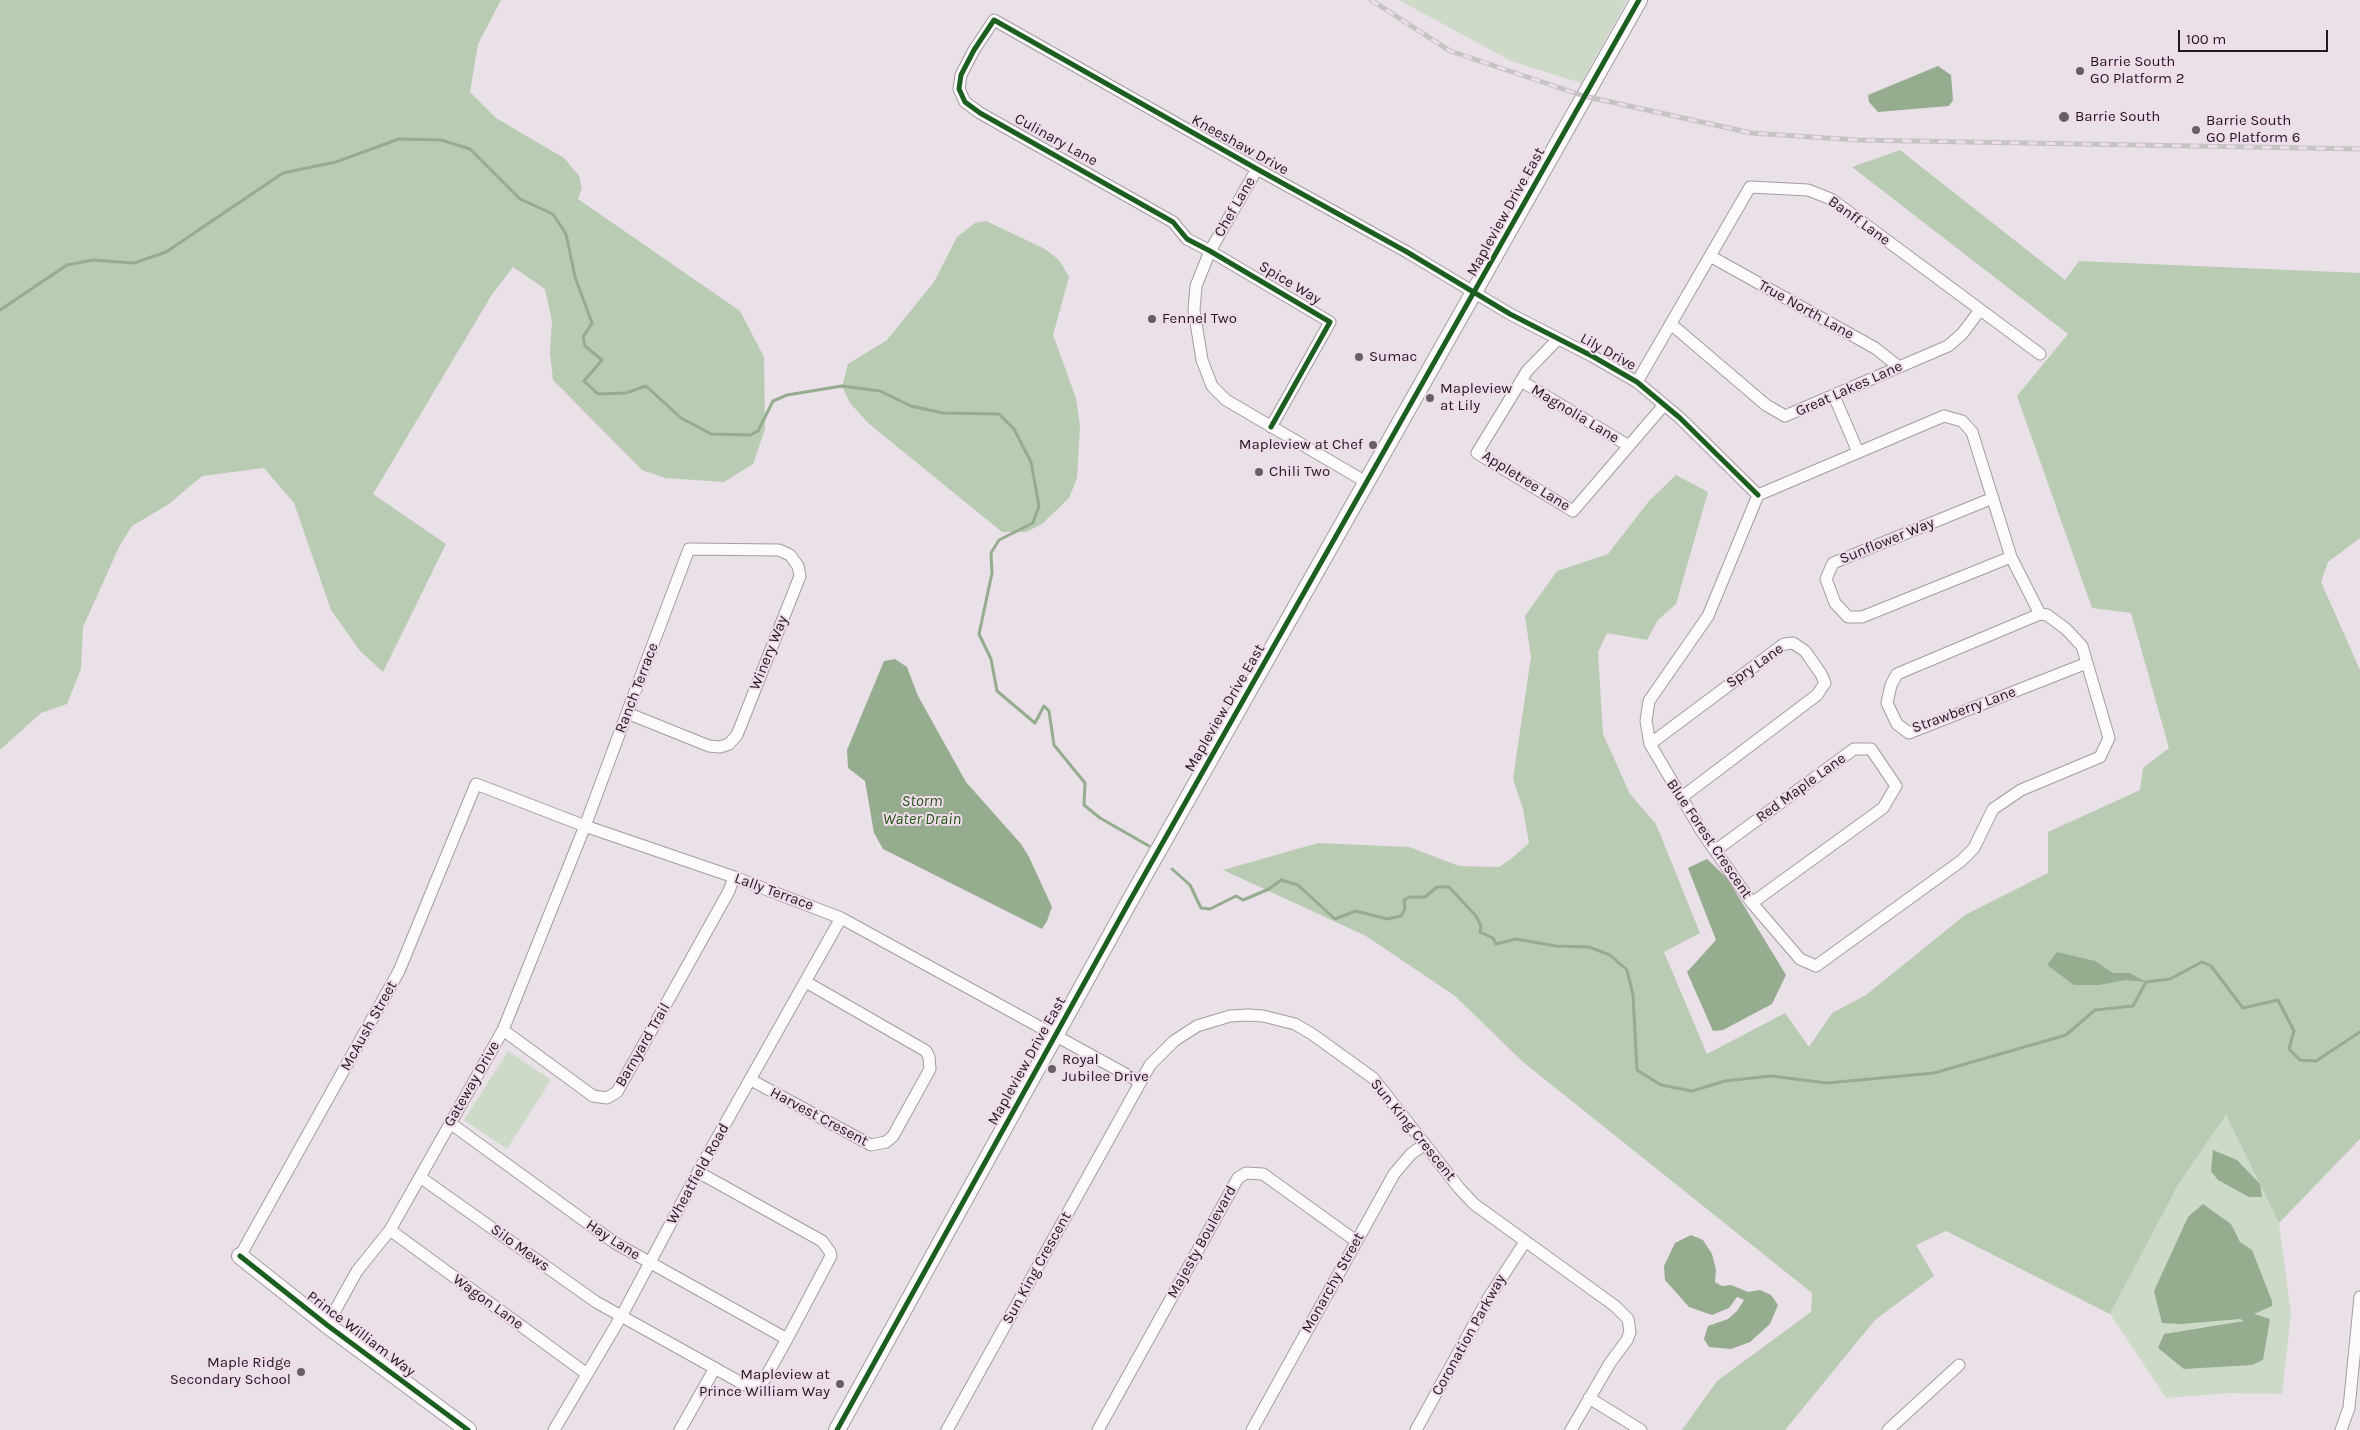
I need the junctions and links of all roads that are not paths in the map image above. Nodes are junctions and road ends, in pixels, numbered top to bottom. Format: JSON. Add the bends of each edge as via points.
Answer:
{"nodes":[{"id":1,"x":1639,"y":0,"type":"edge"},
{"id":2,"x":994,"y":20,"type":"joint"},
{"id":3,"x":1257,"y":169,"type":"junction"},
{"id":4,"x":1210,"y":250,"type":"junction"},
{"id":5,"x":1710,"y":256,"type":"junction"},
{"id":6,"x":1475,"y":291,"type":"junction"},
{"id":7,"x":1980,"y":310,"type":"junction"},
{"id":8,"x":1671,"y":324,"type":"junction"},
{"id":9,"x":1558,"y":339,"type":"junction"},
{"id":10,"x":2040,"y":354,"type":"dead end"},
{"id":11,"x":1898,"y":367,"type":"junction"},
{"id":12,"x":1521,"y":381,"type":"junction"},
{"id":13,"x":1637,"y":382,"type":"junction"},
{"id":14,"x":1834,"y":396,"type":"junction"},
{"id":15,"x":1664,"y":405,"type":"junction"},
{"id":16,"x":1271,"y":427,"type":"junction"},
{"id":17,"x":1629,"y":446,"type":"junction"},
{"id":18,"x":1858,"y":452,"type":"junction"},
{"id":19,"x":1366,"y":482,"type":"junction"},
{"id":20,"x":1758,"y":495,"type":"junction"},
{"id":21,"x":1993,"y":498,"type":"junction"},
{"id":22,"x":688,"y":550,"type":"joint"},
{"id":23,"x":2011,"y":557,"type":"junction"},
{"id":24,"x":2040,"y":614,"type":"junction"},
{"id":25,"x":2087,"y":663,"type":"junction"},
{"id":26,"x":627,"y":713,"type":"junction"},
{"id":27,"x":1650,"y":744,"type":"junction"},
{"id":28,"x":476,"y":784,"type":"joint"},
{"id":29,"x":1682,"y":797,"type":"junction"},
{"id":30,"x":585,"y":826,"type":"junction"},
{"id":31,"x":1716,"y":850,"type":"junction"},
{"id":32,"x":734,"y":877,"type":"junction"},
{"id":33,"x":1752,"y":903,"type":"junction"},
{"id":34,"x":841,"y":918,"type":"junction"},
{"id":35,"x":806,"y":982,"type":"junction"},
{"id":36,"x":503,"y":1030,"type":"junction"},
{"id":37,"x":1057,"y":1035,"type":"junction"},
{"id":38,"x":751,"y":1080,"type":"junction"},
{"id":39,"x":1140,"y":1082,"type":"junction"},
{"id":40,"x":450,"y":1123,"type":"junction"},
{"id":41,"x":1425,"y":1144,"type":"junction"},
{"id":42,"x":698,"y":1172,"type":"junction"},
{"id":43,"x":420,"y":1177,"type":"junction"},
{"id":44,"x":390,"y":1230,"type":"junction"},
{"id":45,"x":1356,"y":1242,"type":"junction"},
{"id":46,"x":1525,"y":1242,"type":"junction"},
{"id":47,"x":240,"y":1256,"type":"joint"},
{"id":48,"x":649,"y":1263,"type":"junction"},
{"id":49,"x":2360,"y":1297,"type":"edge"},
{"id":50,"x":622,"y":1315,"type":"junction"},
{"id":51,"x":326,"y":1325,"type":"junction"},
{"id":52,"x":786,"y":1339,"type":"junction"},
{"id":53,"x":1959,"y":1365,"type":"dead end"},
{"id":54,"x":715,"y":1368,"type":"junction"},
{"id":55,"x":587,"y":1374,"type":"junction"},
{"id":56,"x":2356,"y":1381,"type":"edge"},
{"id":57,"x":1589,"y":1398,"type":"junction"},
{"id":58,"x":468,"y":1430,"type":"edge"},
{"id":59,"x":554,"y":1430,"type":"edge"},
{"id":60,"x":680,"y":1430,"type":"edge"},
{"id":61,"x":837,"y":1430,"type":"edge"},
{"id":62,"x":947,"y":1430,"type":"edge"},
{"id":63,"x":1098,"y":1430,"type":"edge"},
{"id":64,"x":1252,"y":1430,"type":"edge"},
{"id":65,"x":1416,"y":1430,"type":"edge"},
{"id":66,"x":1571,"y":1430,"type":"edge"},
{"id":67,"x":1641,"y":1430,"type":"edge"},
{"id":68,"x":1888,"y":1430,"type":"edge"},
{"id":69,"x":2341,"y":1430,"type":"edge"}],
"edges":[{"from":1,"to":6,"type":"main road","name":"Mapleview Drive East"},
{"from":2,"to":3,"type":"street","name":"Kneeshaw Drive"},
{"from":2,"to":4,"type":"street","name":"Culinary Lane","via":[[961,75],[959,89],[965,102],[1173,222],[1187,239]]},
{"from":3,"to":4,"type":"street","name":"Chef Lane"},
{"from":3,"to":6,"type":"street","name":"Kneeshaw Drive"},
{"from":4,"to":16,"type":"street","name":"Chef Lane","via":[[1196,286],[1194,310],[1202,360],[1212,386],[1226,400]]},
{"from":4,"to":16,"type":"street","name":"Spice Way","via":[[1330,322]]},
{"from":5,"to":7,"type":"street","name":"Banff Lane","via":[[1750,187],[1808,190],[1830,199]]},
{"from":5,"to":8,"type":"street","name":"Banff Lane"},
{"from":5,"to":11,"type":"street","name":"True North Lane","via":[[1875,348]]},
{"from":6,"to":9,"type":"street","name":"Lily Drive"},
{"from":6,"to":19,"type":"main road","name":"Mapleview Drive East"},
{"from":7,"to":10,"type":"street","name":"Banff Lane"},
{"from":7,"to":11,"type":"street","name":"Great Lakes Lane","via":[[1955,342]]},
{"from":8,"to":13,"type":"street","name":"Banff Lane"},
{"from":8,"to":14,"type":"street","name":"Great Lakes Lane","via":[[1779,414],[1790,416]]},
{"from":9,"to":12,"type":"street","name":"Appletree Lane"},
{"from":9,"to":13,"type":"street","name":"Lily Drive"},
{"from":11,"to":14,"type":"street","name":"Great Lakes Lane"},
{"from":12,"to":17,"type":"street","name":"Magnolia Lane"},
{"from":12,"to":17,"type":"street","name":"Appletree Lane","via":[[1477,453],[1573,511]]},
{"from":13,"to":15,"type":"street","name":"Lily Drive"},
{"from":14,"to":18,"type":"street"},
{"from":15,"to":17,"type":"street","name":"Appletree Lane"},
{"from":15,"to":20,"type":"street","name":"Lily Drive"},
{"from":16,"to":19,"type":"street","name":"Chef Lane"},
{"from":18,"to":20,"type":"street"},
{"from":18,"to":21,"type":"street","via":[[1944,416],[1962,421],[1972,432]]},
{"from":19,"to":37,"type":"main road","name":"Mapleview Drive East"},
{"from":20,"to":27,"type":"street","name":"Blue Forest Crescent","via":[[1708,616],[1649,700],[1646,722]]},
{"from":21,"to":23,"type":"street"},
{"from":21,"to":23,"type":"street","name":"Sunflower Way","via":[[1834,563],[1826,579],[1835,603],[1848,617],[1862,616]]},
{"from":22,"to":26,"type":"street","name":"Ranch Terrace"},
{"from":22,"to":26,"type":"street","name":"Winery Way","via":[[779,550],[790,555],[800,576],[737,735],[729,744],[720,748],[709,746]]},
{"from":23,"to":24,"type":"street"},
{"from":24,"to":25,"type":"street","via":[[2066,629],[2082,646]]},
{"from":24,"to":25,"type":"street","name":"Strawberry Lane","via":[[1897,674],[1888,703],[1897,724],[1910,733]]},
{"from":25,"to":33,"type":"street","name":"Blue Forest Crescent","via":[[2110,738],[2100,757],[2021,790],[1994,809],[1974,848],[1899,907],[1816,966],[1800,959]]},
{"from":26,"to":30,"type":"street","name":"Ranch Terrace"},
{"from":27,"to":29,"type":"street","name":"Blue Forest Crescent"},
{"from":27,"to":29,"type":"street","name":"Spry Lane","via":[[1784,644],[1793,643],[1805,650],[1821,674],[1825,684],[1817,696]]},
{"from":28,"to":30,"type":"street","name":"Lally Terrace"},
{"from":28,"to":47,"type":"street","name":"McAush Street","via":[[399,971]]},
{"from":29,"to":31,"type":"street","name":"Blue Forest Crescent"},
{"from":30,"to":32,"type":"street","name":"Lally Terrace"},
{"from":30,"to":36,"type":"street","name":"Gateway Drive"},
{"from":31,"to":33,"type":"street","name":"Blue Forest Crescent"},
{"from":31,"to":33,"type":"street","name":"Red Maple Lane","via":[[1854,749],[1871,749],[1896,786],[1883,808]]},
{"from":32,"to":34,"type":"street","name":"Lally Terrace"},
{"from":32,"to":36,"type":"street","name":"Barnyard Trail","via":[[617,1092],[607,1098],[593,1096]]},
{"from":34,"to":35,"type":"street","name":"Wheatfield Road"},
{"from":34,"to":37,"type":"street","name":"Lally Terrace"},
{"from":35,"to":38,"type":"street","name":"Wheatfield Road"},
{"from":35,"to":38,"type":"street","name":"Harvest Cresent","via":[[926,1051],[930,1057],[930,1069],[893,1136],[886,1142],[871,1146]]},
{"from":36,"to":40,"type":"street","name":"Gateway Drive"},
{"from":37,"to":39,"type":"street"},
{"from":37,"to":61,"type":"main road","name":"Mapleview Drive East"},
{"from":38,"to":42,"type":"street","name":"Wheatfield Road"},
{"from":39,"to":41,"type":"street","name":"Sun King Crescent","via":[[1164,1050],[1197,1026],[1230,1016],[1281,1019],[1312,1034],[1373,1078]]},
{"from":39,"to":62,"type":"street","name":"Sun King Crescent"},
{"from":40,"to":43,"type":"street","name":"Gateway Drive"},
{"from":40,"to":48,"type":"street","name":"Hay Lane","via":[[590,1226]]},
{"from":41,"to":45,"type":"street","name":"Monarchy Street","via":[[1411,1154],[1394,1174]]},
{"from":41,"to":46,"type":"street","name":"Sun King Crescent","via":[[1468,1198]]},
{"from":42,"to":48,"type":"street","name":"Wheatfield Road"},
{"from":42,"to":52,"type":"street","via":[[822,1241],[828,1248],[831,1256]]},
{"from":43,"to":44,"type":"street","name":"Gateway Drive"},
{"from":43,"to":50,"type":"street","name":"Silo Mews","via":[[573,1287]]},
{"from":44,"to":51,"type":"street","name":"Gateway Drive","via":[[358,1270]]},
{"from":44,"to":55,"type":"street","name":"Wagon Lane"},
{"from":45,"to":63,"type":"street","name":"Majesty Boulevard","via":[[1263,1174],[1246,1173],[1238,1178]]},
{"from":45,"to":64,"type":"street","name":"Monarchy Street"},
{"from":46,"to":57,"type":"street","name":"Sun King Crescent","via":[[1615,1306],[1628,1319],[1630,1332],[1627,1340]]},
{"from":46,"to":65,"type":"street","name":"Coronation Parkway","via":[[1489,1297]]},
{"from":47,"to":51,"type":"main road","name":"Prince William Way"},
{"from":48,"to":50,"type":"street","name":"Wheatfield Road"},
{"from":48,"to":52,"type":"street","name":"Hay Lane"},
{"from":49,"to":56,"type":"street"},
{"from":50,"to":54,"type":"street","name":"Silo Mews"},
{"from":50,"to":55,"type":"street","name":"Wheatfield Road"},
{"from":51,"to":58,"type":"main road","name":"Prince William Way"},
{"from":52,"to":54,"type":"street","name":"Silo Mews","via":[[759,1384],[745,1385]]},
{"from":53,"to":68,"type":"street"},
{"from":54,"to":60,"type":"street"},
{"from":55,"to":59,"type":"street","name":"Wheatfield Road"},
{"from":56,"to":69,"type":"street"},
{"from":57,"to":66,"type":"street"},
{"from":57,"to":67,"type":"street"}]}
